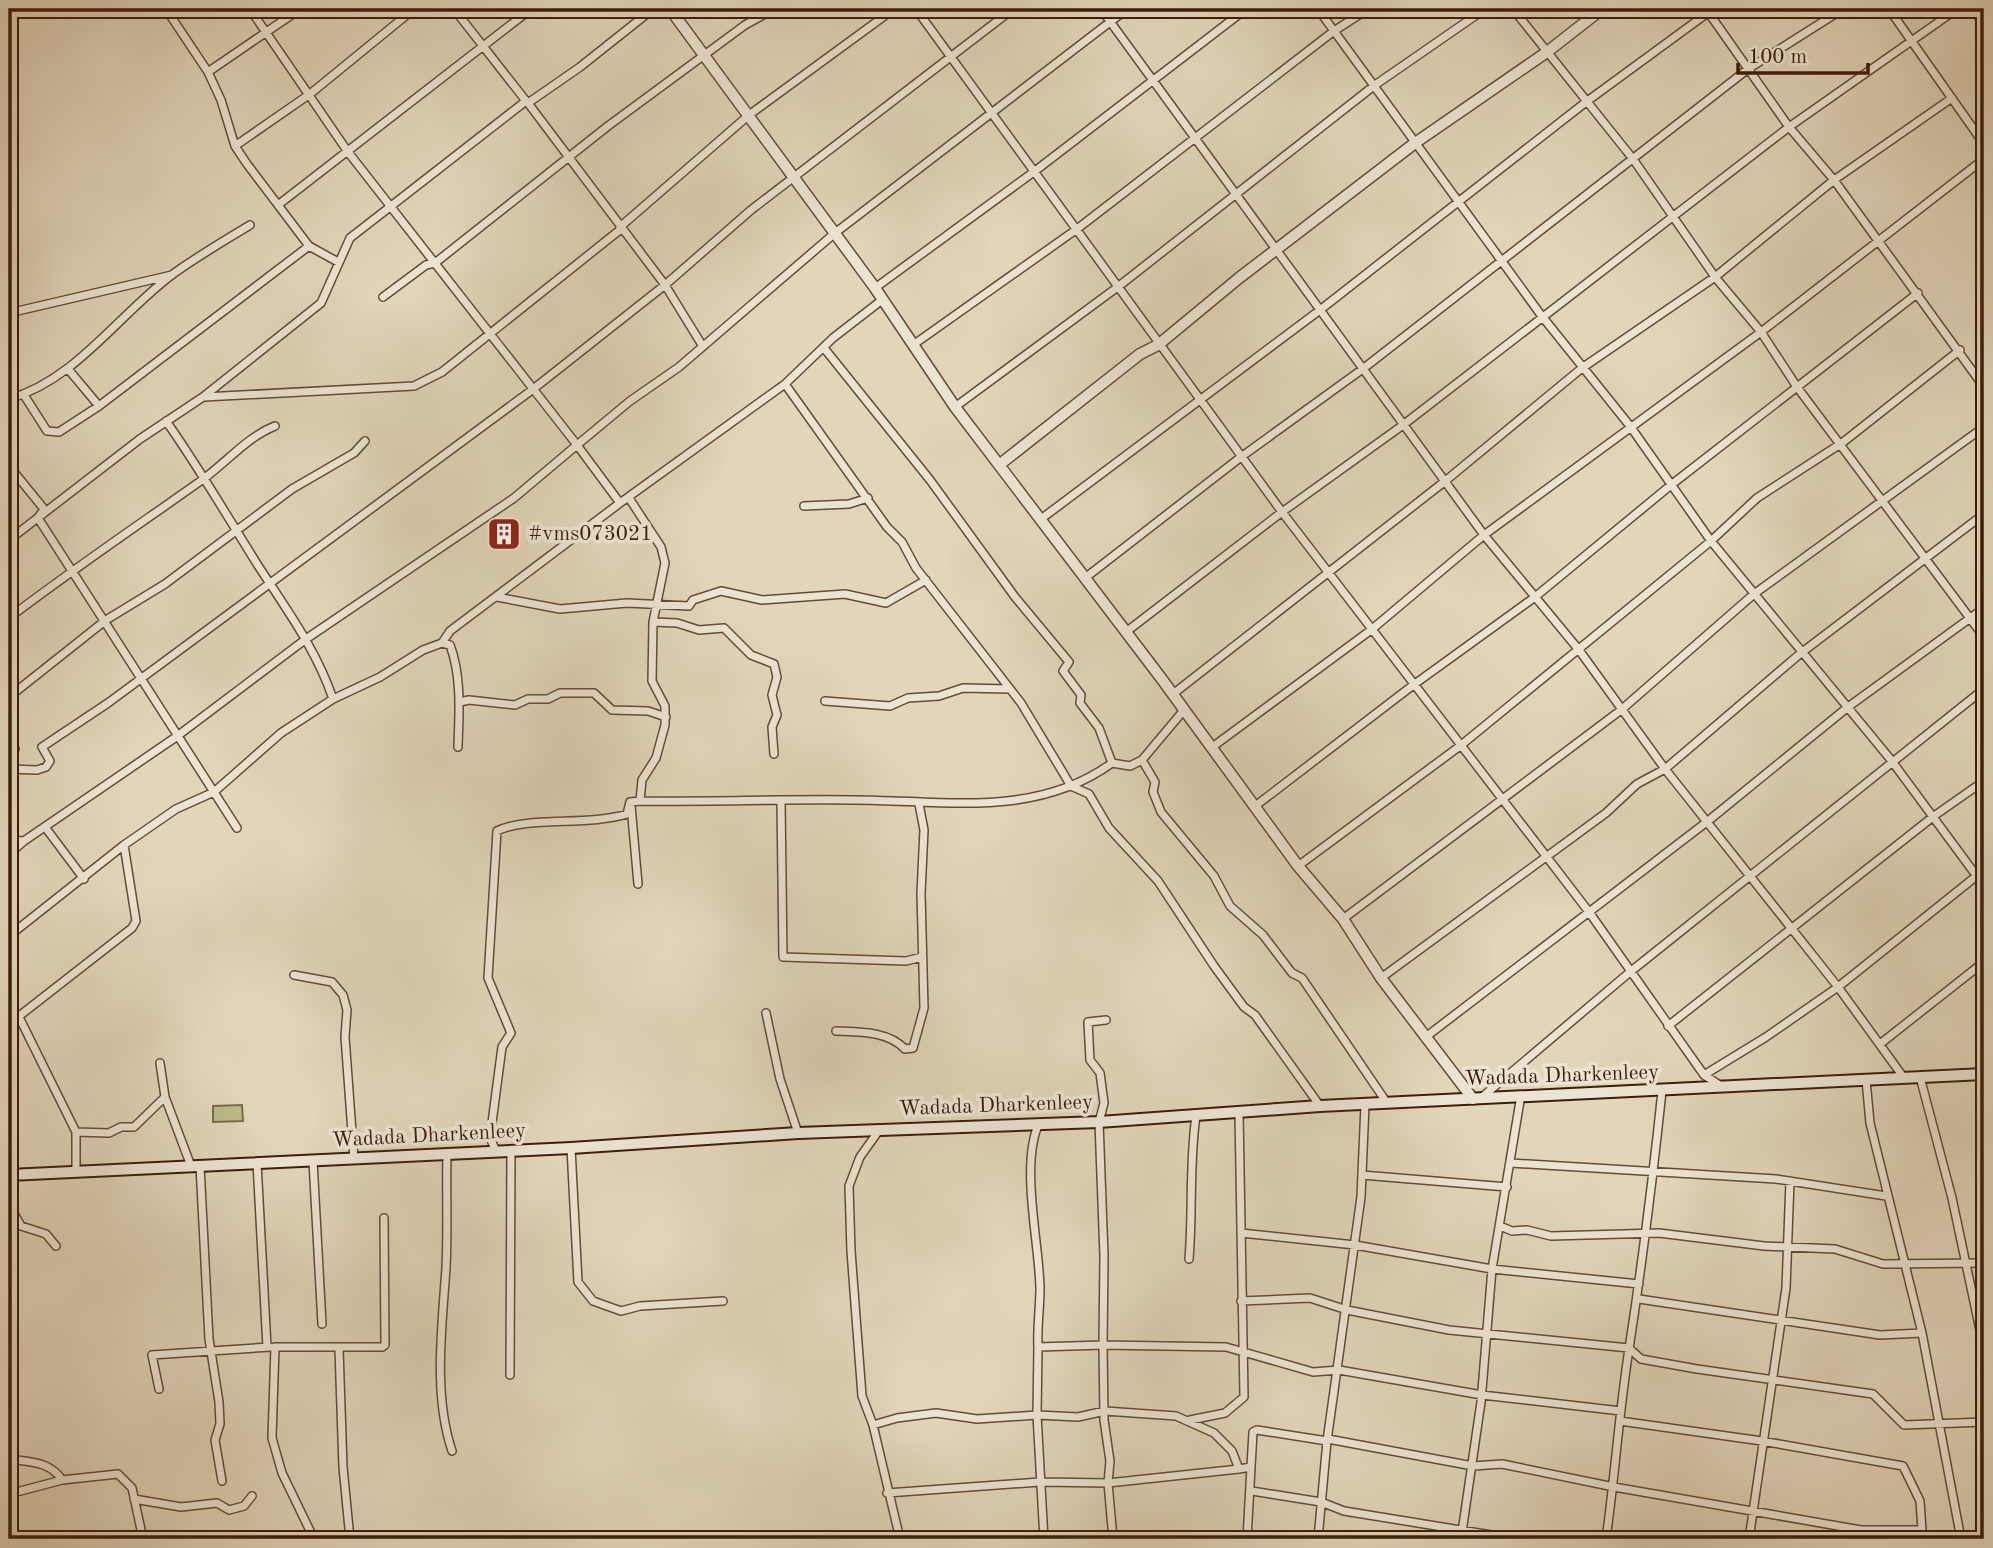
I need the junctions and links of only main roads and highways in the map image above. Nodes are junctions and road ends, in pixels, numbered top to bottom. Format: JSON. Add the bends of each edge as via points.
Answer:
{"nodes":[{"id":1,"x":1984,"y":1074,"type":"edge"},
{"id":2,"x":9,"y":1175,"type":"edge"}],
"edges":[{"from":1,"to":2,"type":"main road","name":"Wadada Dharkenleey"}]}
